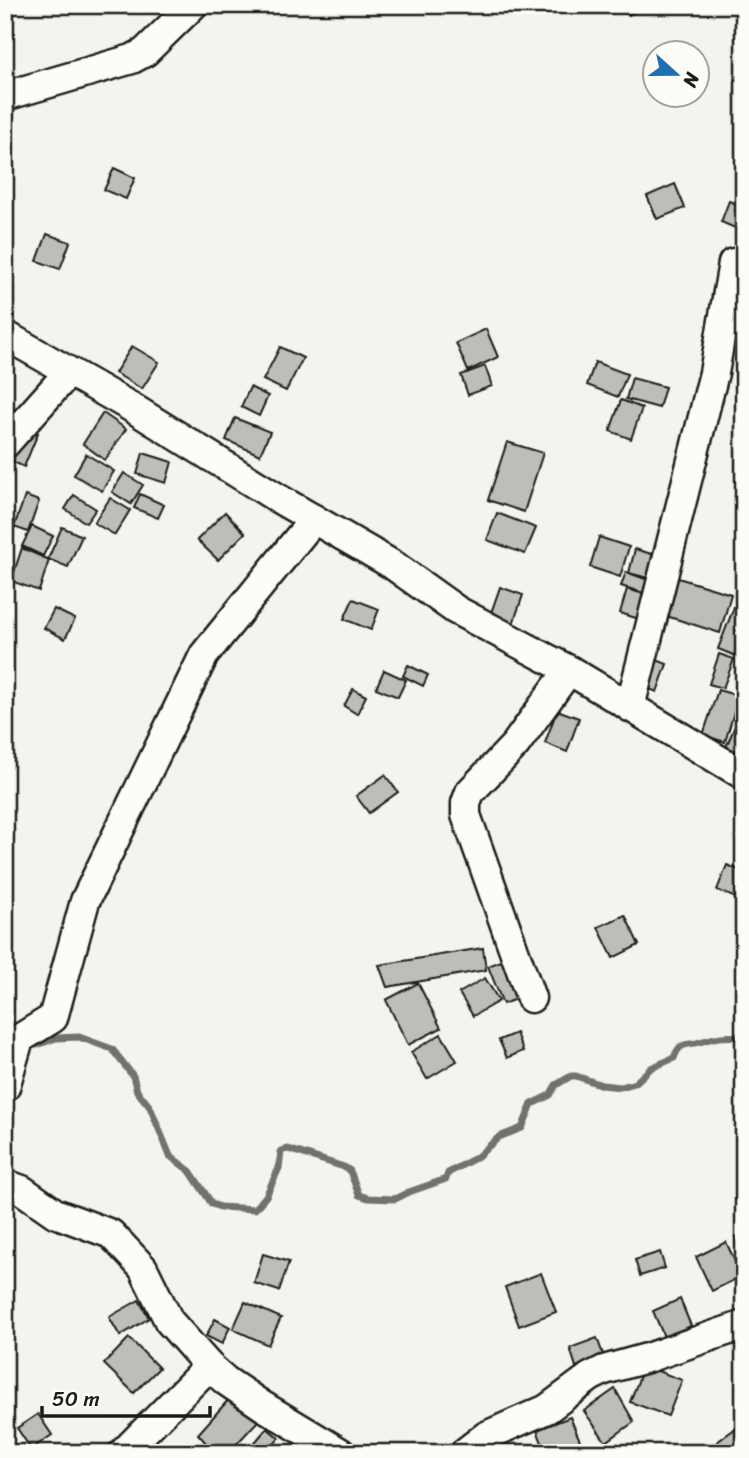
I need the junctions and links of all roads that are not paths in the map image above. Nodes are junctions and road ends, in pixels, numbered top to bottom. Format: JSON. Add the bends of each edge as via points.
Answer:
{"nodes":[{"id":1,"x":193,"y":5,"type":"edge"},
{"id":2,"x":6,"y":102,"type":"edge"},
{"id":3,"x":733,"y":262,"type":"dead end"},
{"id":4,"x":5,"y":335,"type":"edge"},
{"id":5,"x":69,"y":372,"type":"junction"},
{"id":6,"x":5,"y":444,"type":"edge"},
{"id":7,"x":314,"y":519,"type":"junction"},
{"id":8,"x":569,"y":670,"type":"junction"},
{"id":9,"x":630,"y":707,"type":"junction"},
{"id":10,"x":744,"y":775,"type":"edge"},
{"id":11,"x":531,"y":998,"type":"dead end"},
{"id":12,"x":5,"y":1087,"type":"edge"},
{"id":13,"x":5,"y":1184,"type":"edge"},
{"id":14,"x":744,"y":1325,"type":"edge"},
{"id":15,"x":209,"y":1367,"type":"junction"},
{"id":16,"x":123,"y":1453,"type":"edge"},
{"id":17,"x":341,"y":1453,"type":"edge"},
{"id":18,"x":464,"y":1453,"type":"edge"}],
"edges":[{"from":1,"to":2,"type":"street","via":[[132,59]]},
{"from":3,"to":9,"type":"street","via":[[714,373]]},
{"from":4,"to":5,"type":"street"},
{"from":5,"to":6,"type":"street"},
{"from":5,"to":7,"type":"street"},
{"from":7,"to":8,"type":"street","via":[[393,565],[456,610]]},
{"from":7,"to":12,"type":"street","via":[[204,654],[85,901],[53,1018],[19,1039]]},
{"from":8,"to":9,"type":"street"},
{"from":8,"to":11,"type":"street","via":[[515,745],[470,792],[466,803],[466,815]]},
{"from":9,"to":10,"type":"street"},
{"from":13,"to":15,"type":"street","via":[[55,1213],[111,1234],[144,1268],[169,1321]]},
{"from":14,"to":18,"type":"street","via":[[604,1370],[547,1409],[486,1436]]},
{"from":15,"to":16,"type":"street"},
{"from":15,"to":17,"type":"street"}]}
